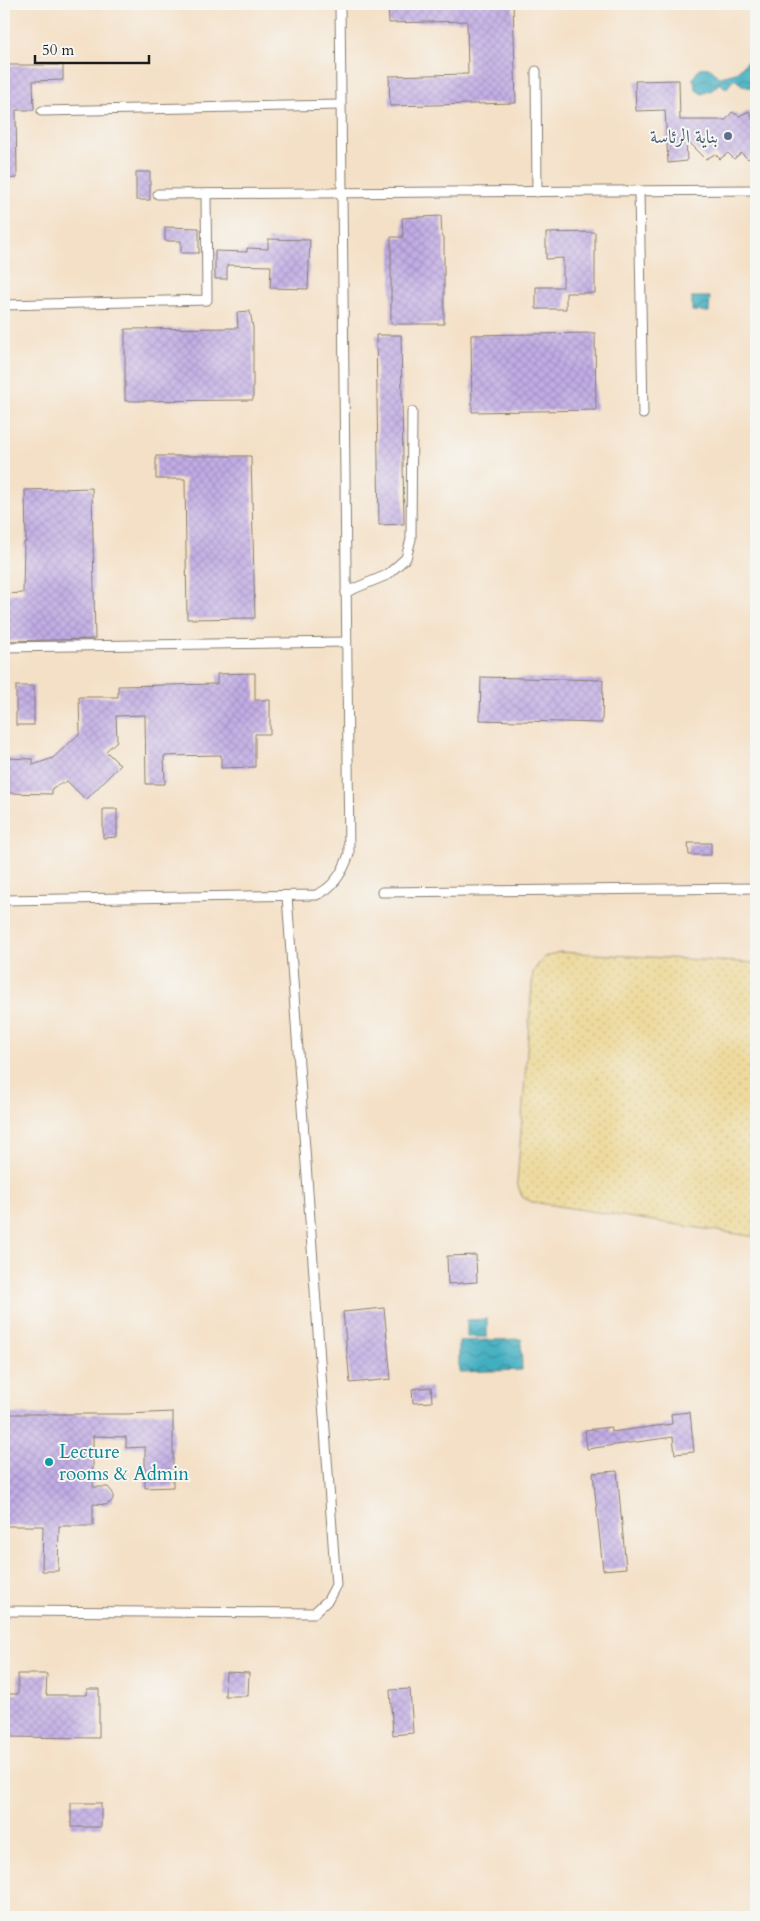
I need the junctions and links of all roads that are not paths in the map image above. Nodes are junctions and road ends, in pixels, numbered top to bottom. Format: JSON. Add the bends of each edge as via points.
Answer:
{"nodes":[{"id":1,"x":340,"y":4,"type":"edge"},
{"id":2,"x":536,"y":71,"type":"dead end"},
{"id":3,"x":341,"y":105,"type":"junction"},
{"id":4,"x":42,"y":110,"type":"dead end"},
{"id":5,"x":756,"y":190,"type":"edge"},
{"id":6,"x":639,"y":191,"type":"junction"},
{"id":7,"x":537,"y":192,"type":"junction"},
{"id":8,"x":158,"y":194,"type":"dead end"},
{"id":9,"x":206,"y":194,"type":"junction"},
{"id":10,"x":342,"y":194,"type":"junction"},
{"id":11,"x":4,"y":305,"type":"edge"},
{"id":12,"x":412,"y":412,"type":"dead end"},
{"id":13,"x":643,"y":414,"type":"dead end"},
{"id":14,"x":346,"y":592,"type":"junction"},
{"id":15,"x":346,"y":642,"type":"junction"},
{"id":16,"x":4,"y":647,"type":"edge"},
{"id":17,"x":756,"y":888,"type":"edge"},
{"id":18,"x":382,"y":892,"type":"dead end"},
{"id":19,"x":287,"y":896,"type":"junction"},
{"id":20,"x":4,"y":900,"type":"edge"},
{"id":21,"x":4,"y":1611,"type":"edge"}],
"edges":[{"from":1,"to":3,"type":"lane"},
{"from":2,"to":7,"type":"lane"},
{"from":3,"to":4,"type":"lane"},
{"from":3,"to":10,"type":"lane"},
{"from":5,"to":6,"type":"lane"},
{"from":6,"to":7,"type":"lane"},
{"from":6,"to":13,"type":"lane"},
{"from":7,"to":10,"type":"lane"},
{"from":8,"to":9,"type":"lane"},
{"from":9,"to":10,"type":"lane"},
{"from":9,"to":11,"type":"lane","via":[[207,300]]},
{"from":10,"to":14,"type":"lane"},
{"from":12,"to":14,"type":"lane","via":[[411,539],[406,558],[387,575]]},
{"from":14,"to":15,"type":"lane"},
{"from":15,"to":16,"type":"lane"},
{"from":15,"to":19,"type":"lane","via":[[349,854],[344,867],[326,891],[316,895]]},
{"from":17,"to":18,"type":"lane"},
{"from":19,"to":20,"type":"lane"},
{"from":19,"to":21,"type":"lane","via":[[336,1585],[328,1600],[314,1613]]}]}
